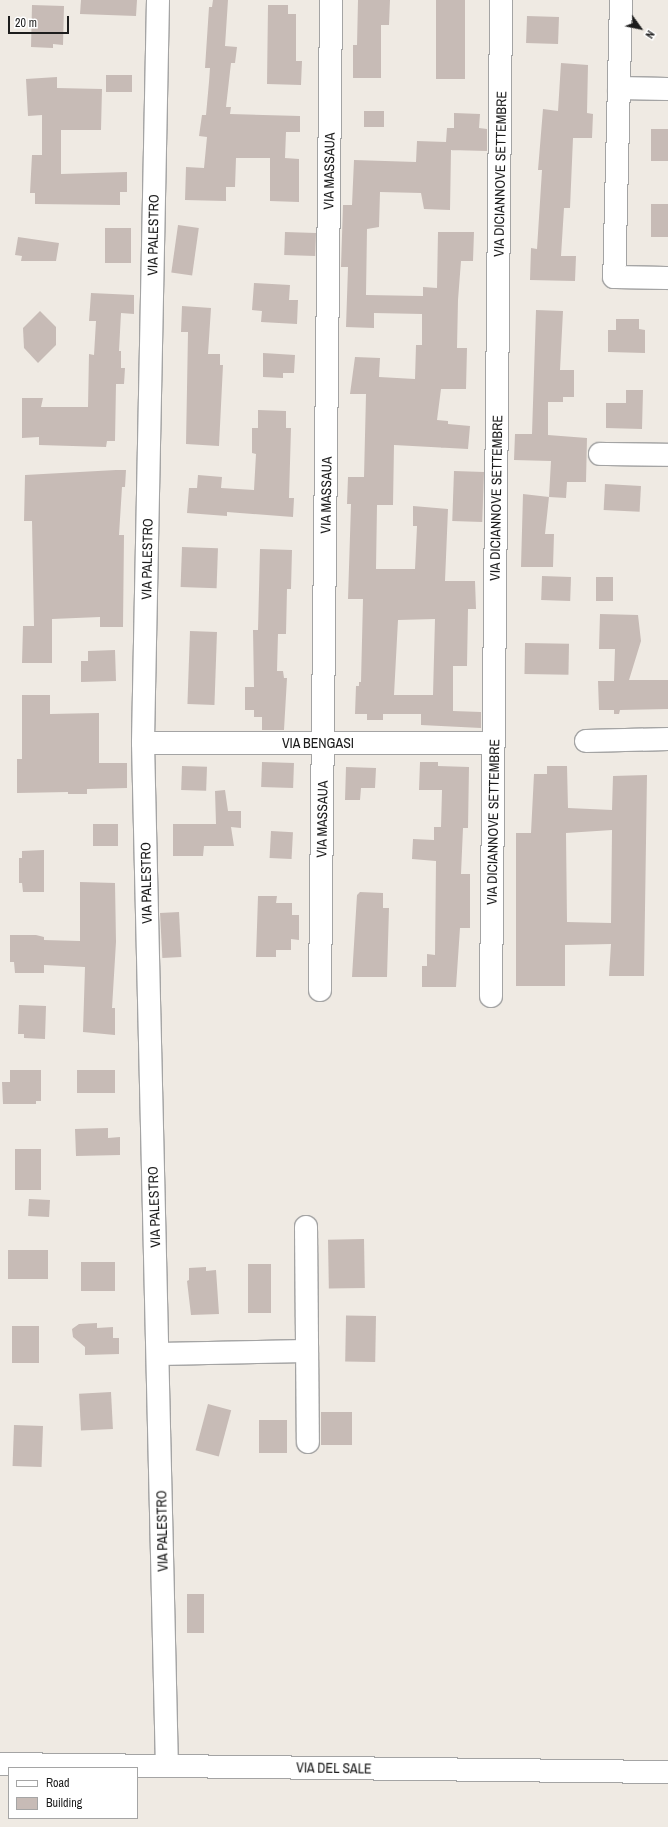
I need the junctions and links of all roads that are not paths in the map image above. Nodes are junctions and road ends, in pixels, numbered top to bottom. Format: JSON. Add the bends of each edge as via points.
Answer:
{"nodes":[{"id":1,"x":158,"y":0,"type":"edge"},
{"id":2,"x":331,"y":0,"type":"edge"},
{"id":3,"x":501,"y":0,"type":"edge"},
{"id":4,"x":621,"y":0,"type":"edge"},
{"id":5,"x":619,"y":88,"type":"junction"},
{"id":6,"x":668,"y":89,"type":"edge"},
{"id":7,"x":668,"y":278,"type":"edge"},
{"id":8,"x":600,"y":454,"type":"dead end"},
{"id":9,"x":668,"y":455,"type":"edge"},
{"id":10,"x":668,"y":739,"type":"edge"},
{"id":11,"x":586,"y":741,"type":"dead end"},
{"id":12,"x":143,"y":742,"type":"junction"},
{"id":13,"x":323,"y":743,"type":"junction"},
{"id":14,"x":494,"y":743,"type":"junction"},
{"id":15,"x":320,"y":990,"type":"dead end"},
{"id":16,"x":490,"y":996,"type":"dead end"},
{"id":17,"x":306,"y":1226,"type":"dead end"},
{"id":18,"x":307,"y":1351,"type":"junction"},
{"id":19,"x":158,"y":1354,"type":"junction"},
{"id":20,"x":308,"y":1442,"type":"dead end"},
{"id":21,"x":0,"y":1764,"type":"edge"},
{"id":22,"x":167,"y":1766,"type":"junction"},
{"id":23,"x":668,"y":1772,"type":"edge"}],
"edges":[{"from":1,"to":12,"type":"street","name":"VIA PALESTRO"},
{"from":2,"to":13,"type":"street","name":"VIA MASSAUA"},
{"from":3,"to":14,"type":"street","name":"VIA DICIANNOVE SETTEMBRE"},
{"from":4,"to":5,"type":"street"},
{"from":5,"to":6,"type":"street"},
{"from":5,"to":7,"type":"street","via":[[614,277]]},
{"from":8,"to":9,"type":"street"},
{"from":10,"to":11,"type":"street"},
{"from":12,"to":13,"type":"street","name":"VIA BENGASI"},
{"from":12,"to":19,"type":"street","name":"VIA PALESTRO"},
{"from":13,"to":14,"type":"street","name":"VIA BENGASI"},
{"from":13,"to":15,"type":"street","name":"VIA MASSAUA"},
{"from":14,"to":16,"type":"street","name":"VIA DICIANNOVE SETTEMBRE"},
{"from":17,"to":18,"type":"street"},
{"from":18,"to":19,"type":"street"},
{"from":18,"to":20,"type":"street"},
{"from":19,"to":22,"type":"street","name":"VIA PALESTRO"},
{"from":21,"to":22,"type":"street","name":"VIA DEL SALE"},
{"from":22,"to":23,"type":"street","name":"VIA DEL SALE"}]}
